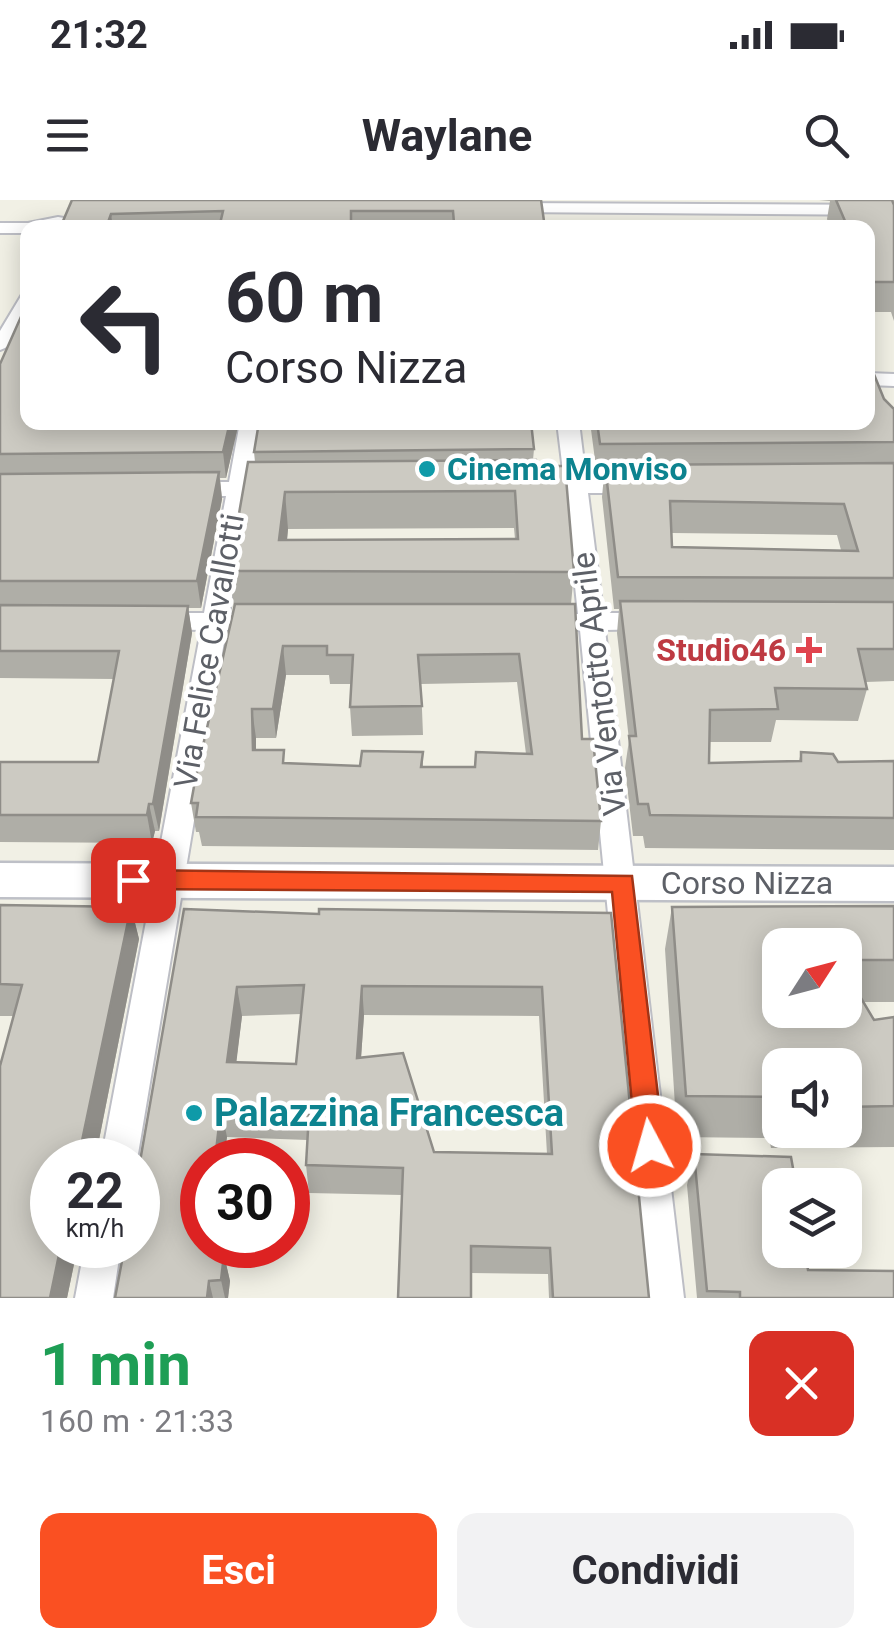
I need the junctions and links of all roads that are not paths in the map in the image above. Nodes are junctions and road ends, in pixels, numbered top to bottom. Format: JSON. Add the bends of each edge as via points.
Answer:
{"nodes":[{"id":1,"x":544,"y":204,"type":"edge"},
{"id":2,"x":482,"y":208,"type":"edge"},
{"id":3,"x":894,"y":210,"type":"edge"},
{"id":4,"x":808,"y":213,"type":"edge"},
{"id":5,"x":20,"y":312,"type":"edge"},
{"id":6,"x":3,"y":339,"type":"edge"},
{"id":7,"x":876,"y":375,"type":"edge"},
{"id":8,"x":882,"y":404,"type":"edge"},
{"id":9,"x":249,"y":430,"type":"edge"},
{"id":10,"x":569,"y":430,"type":"edge"},
{"id":11,"x":575,"y":486,"type":"junction"},
{"id":12,"x":656,"y":486,"type":"edge"},
{"id":13,"x":516,"y":487,"type":"edge"},
{"id":14,"x":297,"y":489,"type":"edge"},
{"id":15,"x":158,"y":490,"type":"edge"},
{"id":16,"x":238,"y":490,"type":"junction"},
{"id":17,"x":137,"y":621,"type":"edge"},
{"id":18,"x":215,"y":622,"type":"junction"},
{"id":19,"x":292,"y":622,"type":"edge"},
{"id":20,"x":523,"y":622,"type":"edge"},
{"id":21,"x":590,"y":622,"type":"junction"},
{"id":22,"x":675,"y":622,"type":"edge"},
{"id":23,"x":0,"y":880,"type":"edge"},
{"id":24,"x":166,"y":880,"type":"junction"},
{"id":25,"x":624,"y":883,"type":"junction"},
{"id":26,"x":894,"y":884,"type":"edge"},
{"id":27,"x":122,"y":1138,"type":"edge"},
{"id":28,"x":99,"y":1268,"type":"edge"},
{"id":29,"x":94,"y":1298,"type":"edge"},
{"id":30,"x":665,"y":1298,"type":"edge"}],
"edges":[{"from":1,"to":2,"type":"street"},
{"from":1,"to":4,"type":"street"},
{"from":3,"to":4,"type":"street"},
{"from":5,"to":6,"type":"street"},
{"from":7,"to":8,"type":"street"},
{"from":9,"to":16,"type":"street","name":"Via Felice Cavallotti"},
{"from":10,"to":11,"type":"street","name":"Via Ventotto Aprile"},
{"from":11,"to":12,"type":"street"},
{"from":11,"to":13,"type":"street"},
{"from":11,"to":21,"type":"street","name":"Via Ventotto Aprile"},
{"from":14,"to":16,"type":"street"},
{"from":15,"to":16,"type":"street"},
{"from":16,"to":18,"type":"street","name":"Via Felice Cavallotti"},
{"from":17,"to":18,"type":"street"},
{"from":18,"to":19,"type":"street"},
{"from":18,"to":24,"type":"street","name":"Via Felice Cavallotti"},
{"from":20,"to":21,"type":"street"},
{"from":21,"to":22,"type":"street"},
{"from":21,"to":25,"type":"street","name":"Via Ventotto Aprile"},
{"from":23,"to":24,"type":"street","name":"Corso Nizza"},
{"from":24,"to":25,"type":"street","name":"Corso Nizza"},
{"from":24,"to":27,"type":"street","name":"Via Felice Cavallotti"},
{"from":25,"to":26,"type":"street","name":"Corso Nizza"},
{"from":25,"to":30,"type":"street","name":"Via Ventotto Aprile"},
{"from":28,"to":29,"type":"street"}]}
